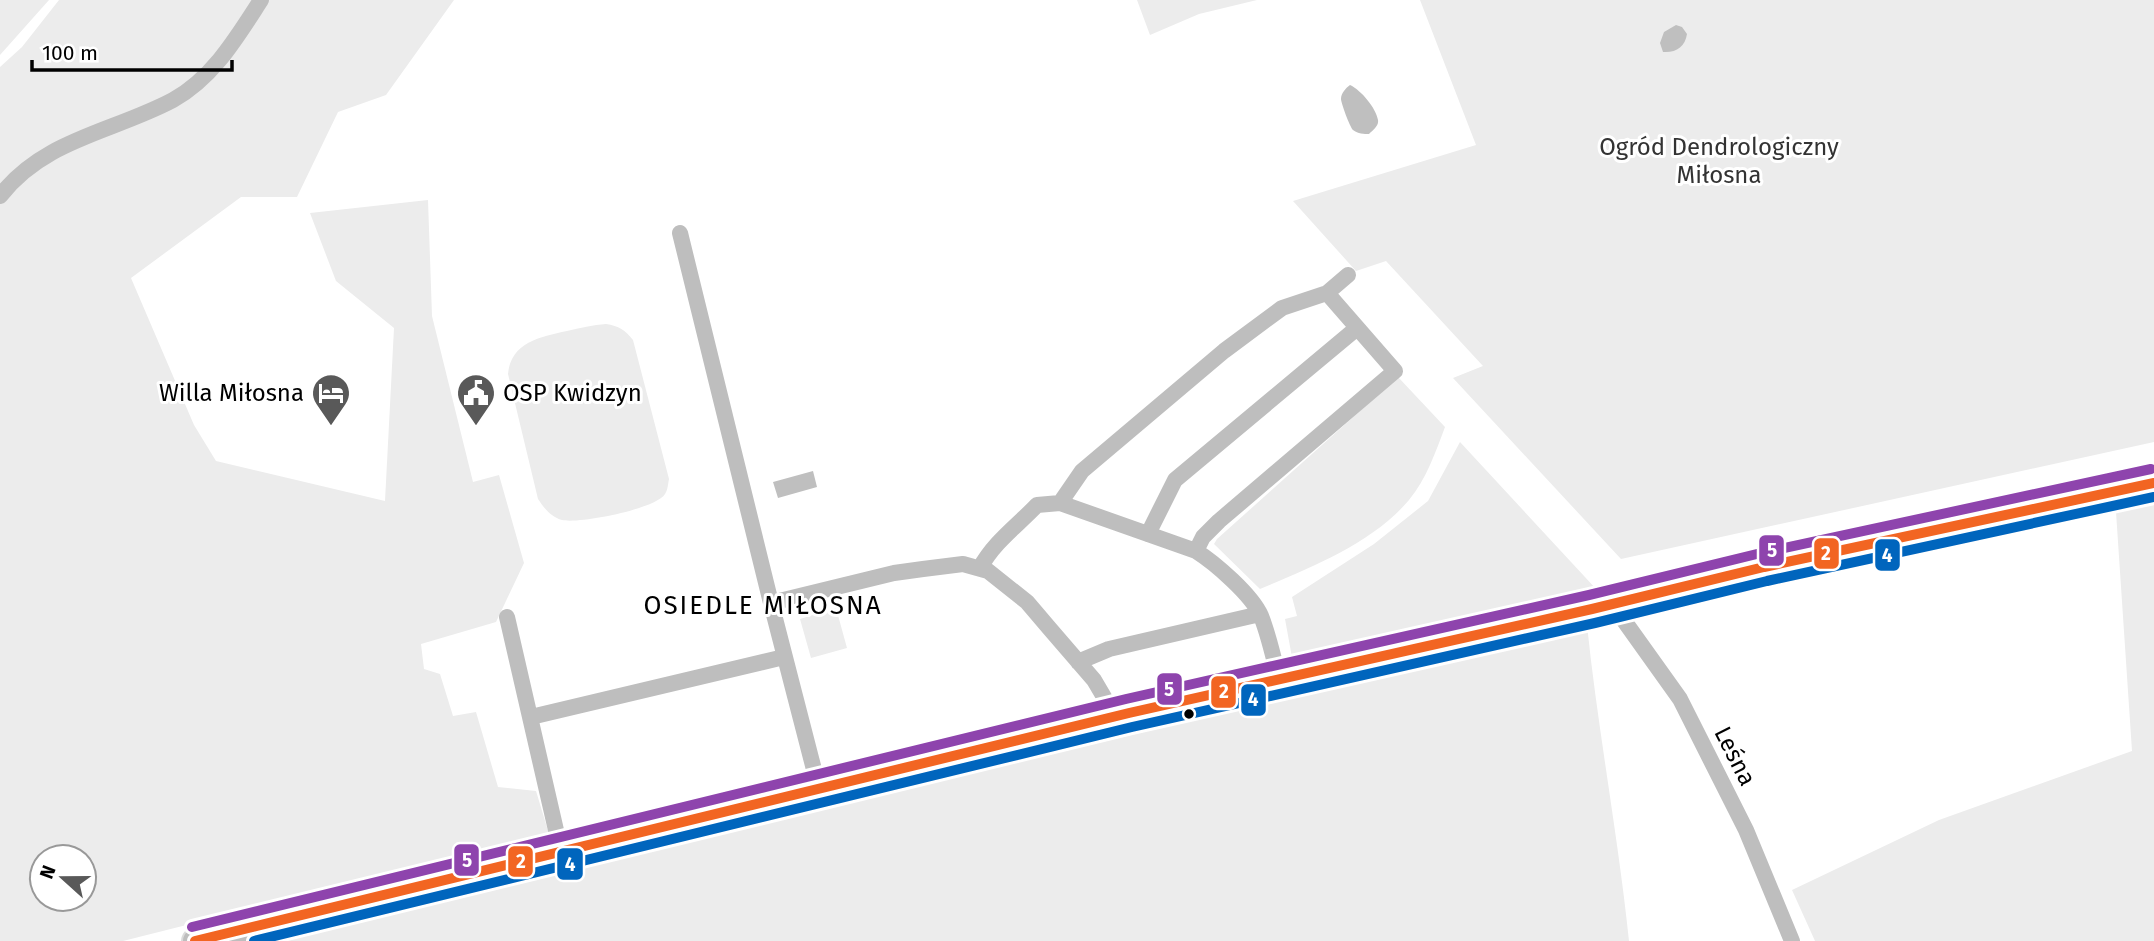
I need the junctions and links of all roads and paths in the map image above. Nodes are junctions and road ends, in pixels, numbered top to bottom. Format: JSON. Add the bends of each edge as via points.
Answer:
{"nodes":[{"id":1,"x":261,"y":0,"type":"edge"},
{"id":2,"x":0,"y":197,"type":"edge"},
{"id":3,"x":680,"y":233,"type":"dead end"},
{"id":4,"x":1348,"y":275,"type":"dead end"},
{"id":5,"x":1327,"y":293,"type":"junction"},
{"id":6,"x":1357,"y":328,"type":"junction"},
{"id":7,"x":2154,"y":483,"type":"edge"},
{"id":8,"x":1060,"y":503,"type":"junction"},
{"id":9,"x":1148,"y":534,"type":"junction"},
{"id":10,"x":1196,"y":551,"type":"junction"},
{"id":11,"x":980,"y":568,"type":"junction"},
{"id":12,"x":1627,"y":600,"type":"junction"},
{"id":13,"x":771,"y":603,"type":"junction"},
{"id":14,"x":1261,"y":614,"type":"junction"},
{"id":15,"x":507,"y":617,"type":"dead end"},
{"id":16,"x":784,"y":657,"type":"junction"},
{"id":17,"x":1078,"y":662,"type":"junction"},
{"id":18,"x":1279,"y":680,"type":"junction"},
{"id":19,"x":531,"y":717,"type":"junction"},
{"id":20,"x":1112,"y":718,"type":"junction"},
{"id":21,"x":819,"y":789,"type":"junction"},
{"id":22,"x":561,"y":852,"type":"junction"},
{"id":23,"x":195,"y":941,"type":"edge"},
{"id":24,"x":1792,"y":941,"type":"edge"}],
"edges":[{"from":1,"to":2,"type":"street","via":[[218,63],[174,100],[76,140],[34,163]]},
{"from":3,"to":13,"type":"street"},
{"from":4,"to":5,"type":"street"},
{"from":5,"to":6,"type":"street"},
{"from":5,"to":8,"type":"street","via":[[1282,308],[1224,351],[1082,471]]},
{"from":6,"to":9,"type":"street","via":[[1175,480]]},
{"from":6,"to":10,"type":"street","via":[[1395,371],[1219,522]]},
{"from":7,"to":12,"type":"main road"},
{"from":8,"to":9,"type":"street"},
{"from":8,"to":11,"type":"street","via":[[1037,505],[990,550]]},
{"from":9,"to":10,"type":"street"},
{"from":10,"to":14,"type":"street","via":[[1219,568]]},
{"from":11,"to":13,"type":"street","via":[[963,564],[894,573]]},
{"from":11,"to":17,"type":"street","via":[[1027,602]]},
{"from":12,"to":18,"type":"main road"},
{"from":12,"to":24,"type":"street","name":"Leśna","via":[[1620,615],[1680,699],[1746,830]]},
{"from":13,"to":16,"type":"street"},
{"from":14,"to":17,"type":"street","via":[[1110,649]]},
{"from":14,"to":18,"type":"street"},
{"from":15,"to":19,"type":"street"},
{"from":16,"to":19,"type":"street"},
{"from":16,"to":21,"type":"street"},
{"from":17,"to":20,"type":"street","via":[[1094,680]]},
{"from":18,"to":20,"type":"main road"},
{"from":19,"to":22,"type":"street"},
{"from":20,"to":21,"type":"main road"},
{"from":21,"to":22,"type":"main road"},
{"from":22,"to":23,"type":"main road"}]}
